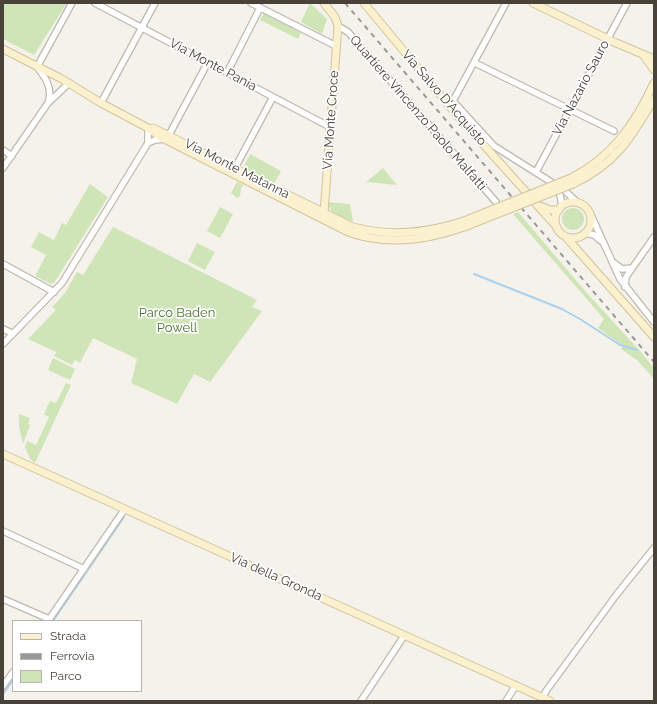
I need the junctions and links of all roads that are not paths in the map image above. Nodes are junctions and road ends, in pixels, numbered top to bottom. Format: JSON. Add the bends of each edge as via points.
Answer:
{"nodes":[{"id":1,"x":72,"y":3,"type":"edge"},
{"id":2,"x":95,"y":3,"type":"edge"},
{"id":3,"x":155,"y":3,"type":"edge"},
{"id":4,"x":252,"y":3,"type":"edge"},
{"id":5,"x":324,"y":3,"type":"edge"},
{"id":6,"x":364,"y":3,"type":"edge"},
{"id":7,"x":506,"y":3,"type":"edge"},
{"id":8,"x":533,"y":3,"type":"edge"},
{"id":9,"x":627,"y":3,"type":"edge"},
{"id":10,"x":260,"y":8,"type":"junction"},
{"id":11,"x":338,"y":26,"type":"junction"},
{"id":12,"x":142,"y":28,"type":"junction"},
{"id":13,"x":607,"y":39,"type":"junction"},
{"id":14,"x":336,"y":46,"type":"junction"},
{"id":15,"x":3,"y":49,"type":"edge"},
{"id":16,"x":644,"y":56,"type":"junction"},
{"id":17,"x":654,"y":59,"type":"edge"},
{"id":18,"x":208,"y":62,"type":"junction"},
{"id":19,"x":475,"y":63,"type":"junction"},
{"id":20,"x":37,"y":67,"type":"junction"},
{"id":21,"x":654,"y":70,"type":"edge"},
{"id":22,"x":227,"y":72,"type":"junction"},
{"id":23,"x":69,"y":83,"type":"junction"},
{"id":24,"x":654,"y":83,"type":"edge"},
{"id":25,"x":273,"y":97,"type":"junction"},
{"id":26,"x":654,"y":99,"type":"edge"},
{"id":27,"x":48,"y":103,"type":"junction"},
{"id":28,"x":101,"y":103,"type":"junction"},
{"id":29,"x":570,"y":110,"type":"junction"},
{"id":30,"x":330,"y":127,"type":"junction"},
{"id":31,"x":148,"y":128,"type":"junction"},
{"id":32,"x":614,"y":131,"type":"dead end"},
{"id":33,"x":166,"y":137,"type":"junction"},
{"id":34,"x":148,"y":143,"type":"junction"},
{"id":35,"x":3,"y":150,"type":"edge"},
{"id":36,"x":12,"y":156,"type":"junction"},
{"id":37,"x":3,"y":168,"type":"edge"},
{"id":38,"x":235,"y":168,"type":"junction"},
{"id":39,"x":536,"y":172,"type":"junction"},
{"id":40,"x":572,"y":181,"type":"junction"},
{"id":41,"x":551,"y":182,"type":"dead end"},
{"id":42,"x":526,"y":192,"type":"dead end"},
{"id":43,"x":496,"y":202,"type":"dead end"},
{"id":44,"x":578,"y":203,"type":"junction"},
{"id":45,"x":561,"y":208,"type":"junction"},
{"id":46,"x":324,"y":213,"type":"junction"},
{"id":47,"x":590,"y":213,"type":"junction"},
{"id":48,"x":464,"y":224,"type":"junction"},
{"id":49,"x":557,"y":227,"type":"junction"},
{"id":50,"x":582,"y":235,"type":"junction"},
{"id":51,"x":565,"y":236,"type":"junction"},
{"id":52,"x":654,"y":237,"type":"edge"},
{"id":53,"x":602,"y":241,"type":"junction"},
{"id":54,"x":583,"y":257,"type":"junction"},
{"id":55,"x":612,"y":262,"type":"junction"},
{"id":56,"x":3,"y":264,"type":"edge"},
{"id":57,"x":633,"y":267,"type":"junction"},
{"id":58,"x":625,"y":288,"type":"junction"},
{"id":59,"x":54,"y":292,"type":"junction"},
{"id":60,"x":654,"y":322,"type":"edge"},
{"id":61,"x":3,"y":329,"type":"edge"},
{"id":62,"x":12,"y":333,"type":"junction"},
{"id":63,"x":654,"y":337,"type":"edge"},
{"id":64,"x":3,"y":344,"type":"edge"},
{"id":65,"x":3,"y":454,"type":"edge"},
{"id":66,"x":124,"y":510,"type":"junction"},
{"id":67,"x":3,"y":531,"type":"edge"},
{"id":68,"x":654,"y":548,"type":"edge"},
{"id":69,"x":84,"y":569,"type":"junction"},
{"id":70,"x":3,"y":599,"type":"edge"},
{"id":71,"x":48,"y":620,"type":"edge"},
{"id":72,"x":404,"y":636,"type":"junction"},
{"id":73,"x":12,"y":673,"type":"edge"},
{"id":74,"x":516,"y":685,"type":"junction"},
{"id":75,"x":3,"y":686,"type":"edge"},
{"id":76,"x":547,"y":700,"type":"edge"},
{"id":77,"x":361,"y":701,"type":"edge"},
{"id":78,"x":506,"y":701,"type":"edge"}],
"edges":[{"from":1,"to":20,"type":"street"},
{"from":2,"to":12,"type":"street","name":"Via Monte Pania"},
{"from":3,"to":12,"type":"street"},
{"from":4,"to":10,"type":"street"},
{"from":5,"to":11,"type":"street","via":[[337,20]]},
{"from":6,"to":42,"type":"street","name":"Via Salvo D'Acquisto"},
{"from":7,"to":19,"type":"street"},
{"from":8,"to":13,"type":"street"},
{"from":9,"to":13,"type":"street","name":"Via Nazario Sauro"},
{"from":10,"to":14,"type":"street"},
{"from":10,"to":22,"type":"street"},
{"from":11,"to":14,"type":"street","name":"Via Monte Croce"},
{"from":11,"to":43,"type":"street","name":"Quartiere Vincenzo Paolo Malfatti","via":[[348,32]]},
{"from":12,"to":18,"type":"street","name":"Via Monte Pania"},
{"from":12,"to":28,"type":"street"},
{"from":13,"to":16,"type":"street"},
{"from":13,"to":29,"type":"street","name":"Via Nazario Sauro"},
{"from":14,"to":30,"type":"street","name":"Via Monte Croce"},
{"from":15,"to":20,"type":"street","name":"Via Monte Matanna"},
{"from":16,"to":17,"type":"street"},
{"from":16,"to":21,"type":"street"},
{"from":18,"to":22,"type":"street","name":"Via Monte Pania"},
{"from":18,"to":33,"type":"street"},
{"from":19,"to":29,"type":"street"},
{"from":19,"to":39,"type":"street","via":[[453,101],[494,146]]},
{"from":20,"to":23,"type":"street","name":"Via Monte Matanna"},
{"from":20,"to":27,"type":"street","via":[[49,86],[51,95]]},
{"from":22,"to":25,"type":"street","name":"Via Monte Pania"},
{"from":23,"to":27,"type":"street"},
{"from":23,"to":28,"type":"street","name":"Via Monte Matanna"},
{"from":24,"to":40,"type":"street","via":[[619,142]]},
{"from":25,"to":30,"type":"street","name":"Via Monte Pania"},
{"from":25,"to":38,"type":"street"},
{"from":26,"to":40,"type":"street","via":[[622,149],[601,168]]},
{"from":27,"to":36,"type":"street"},
{"from":28,"to":31,"type":"street","name":"Via Monte Matanna"},
{"from":29,"to":32,"type":"street"},
{"from":29,"to":39,"type":"street","name":"Via Nazario Sauro"},
{"from":30,"to":46,"type":"street","name":"Via Monte Croce"},
{"from":31,"to":33,"type":"street","name":"Via Monte Matanna","via":[[155,129]]},
{"from":31,"to":34,"type":"street"},
{"from":33,"to":34,"type":"street"},
{"from":33,"to":38,"type":"street","name":"Via Monte Matanna"},
{"from":33,"to":48,"type":"street","name":"Via Monte Matanna","via":[[355,235],[386,240],[426,238]]},
{"from":34,"to":59,"type":"street"},
{"from":35,"to":36,"type":"street"},
{"from":36,"to":37,"type":"street"},
{"from":38,"to":46,"type":"street","name":"Via Monte Matanna"},
{"from":39,"to":41,"type":"street"},
{"from":40,"to":48,"type":"street","bridge":true},
{"from":44,"to":45,"type":"street","via":[[570,202]]},
{"from":44,"to":45,"type":"street","via":[[563,193]]},
{"from":44,"to":47,"type":"street"},
{"from":45,"to":49,"type":"street","via":[[556,218]]},
{"from":45,"to":49,"type":"street","via":[[545,209],[537,205]]},
{"from":46,"to":48,"type":"street","name":"Via Monte Matanna","via":[[353,227],[388,233]]},
{"from":47,"to":50,"type":"street","via":[[591,224]]},
{"from":47,"to":53,"type":"street"},
{"from":49,"to":51,"type":"street"},
{"from":50,"to":51,"type":"street"},
{"from":50,"to":53,"type":"street","via":[[594,235]]},
{"from":50,"to":54,"type":"street","via":[[579,248]]},
{"from":51,"to":54,"type":"street"},
{"from":52,"to":57,"type":"street"},
{"from":53,"to":55,"type":"street"},
{"from":54,"to":63,"type":"street"},
{"from":55,"to":57,"type":"street","via":[[622,269],[628,270]]},
{"from":55,"to":58,"type":"street"},
{"from":56,"to":59,"type":"street"},
{"from":57,"to":58,"type":"street","via":[[626,279]]},
{"from":58,"to":60,"type":"street"},
{"from":59,"to":62,"type":"street"},
{"from":61,"to":62,"type":"street"},
{"from":62,"to":64,"type":"street"},
{"from":65,"to":66,"type":"street","name":"Via della Gronda"},
{"from":66,"to":69,"type":"street"},
{"from":66,"to":72,"type":"street","name":"Via della Gronda","via":[[370,618]]},
{"from":67,"to":69,"type":"street"},
{"from":68,"to":76,"type":"street","via":[[546,691]]},
{"from":69,"to":71,"type":"street"},
{"from":70,"to":71,"type":"street"},
{"from":72,"to":74,"type":"street","name":"Via della Gronda"},
{"from":72,"to":77,"type":"street"},
{"from":73,"to":75,"type":"street"},
{"from":74,"to":76,"type":"street","name":"Via della Gronda"},
{"from":74,"to":78,"type":"street"}]}
